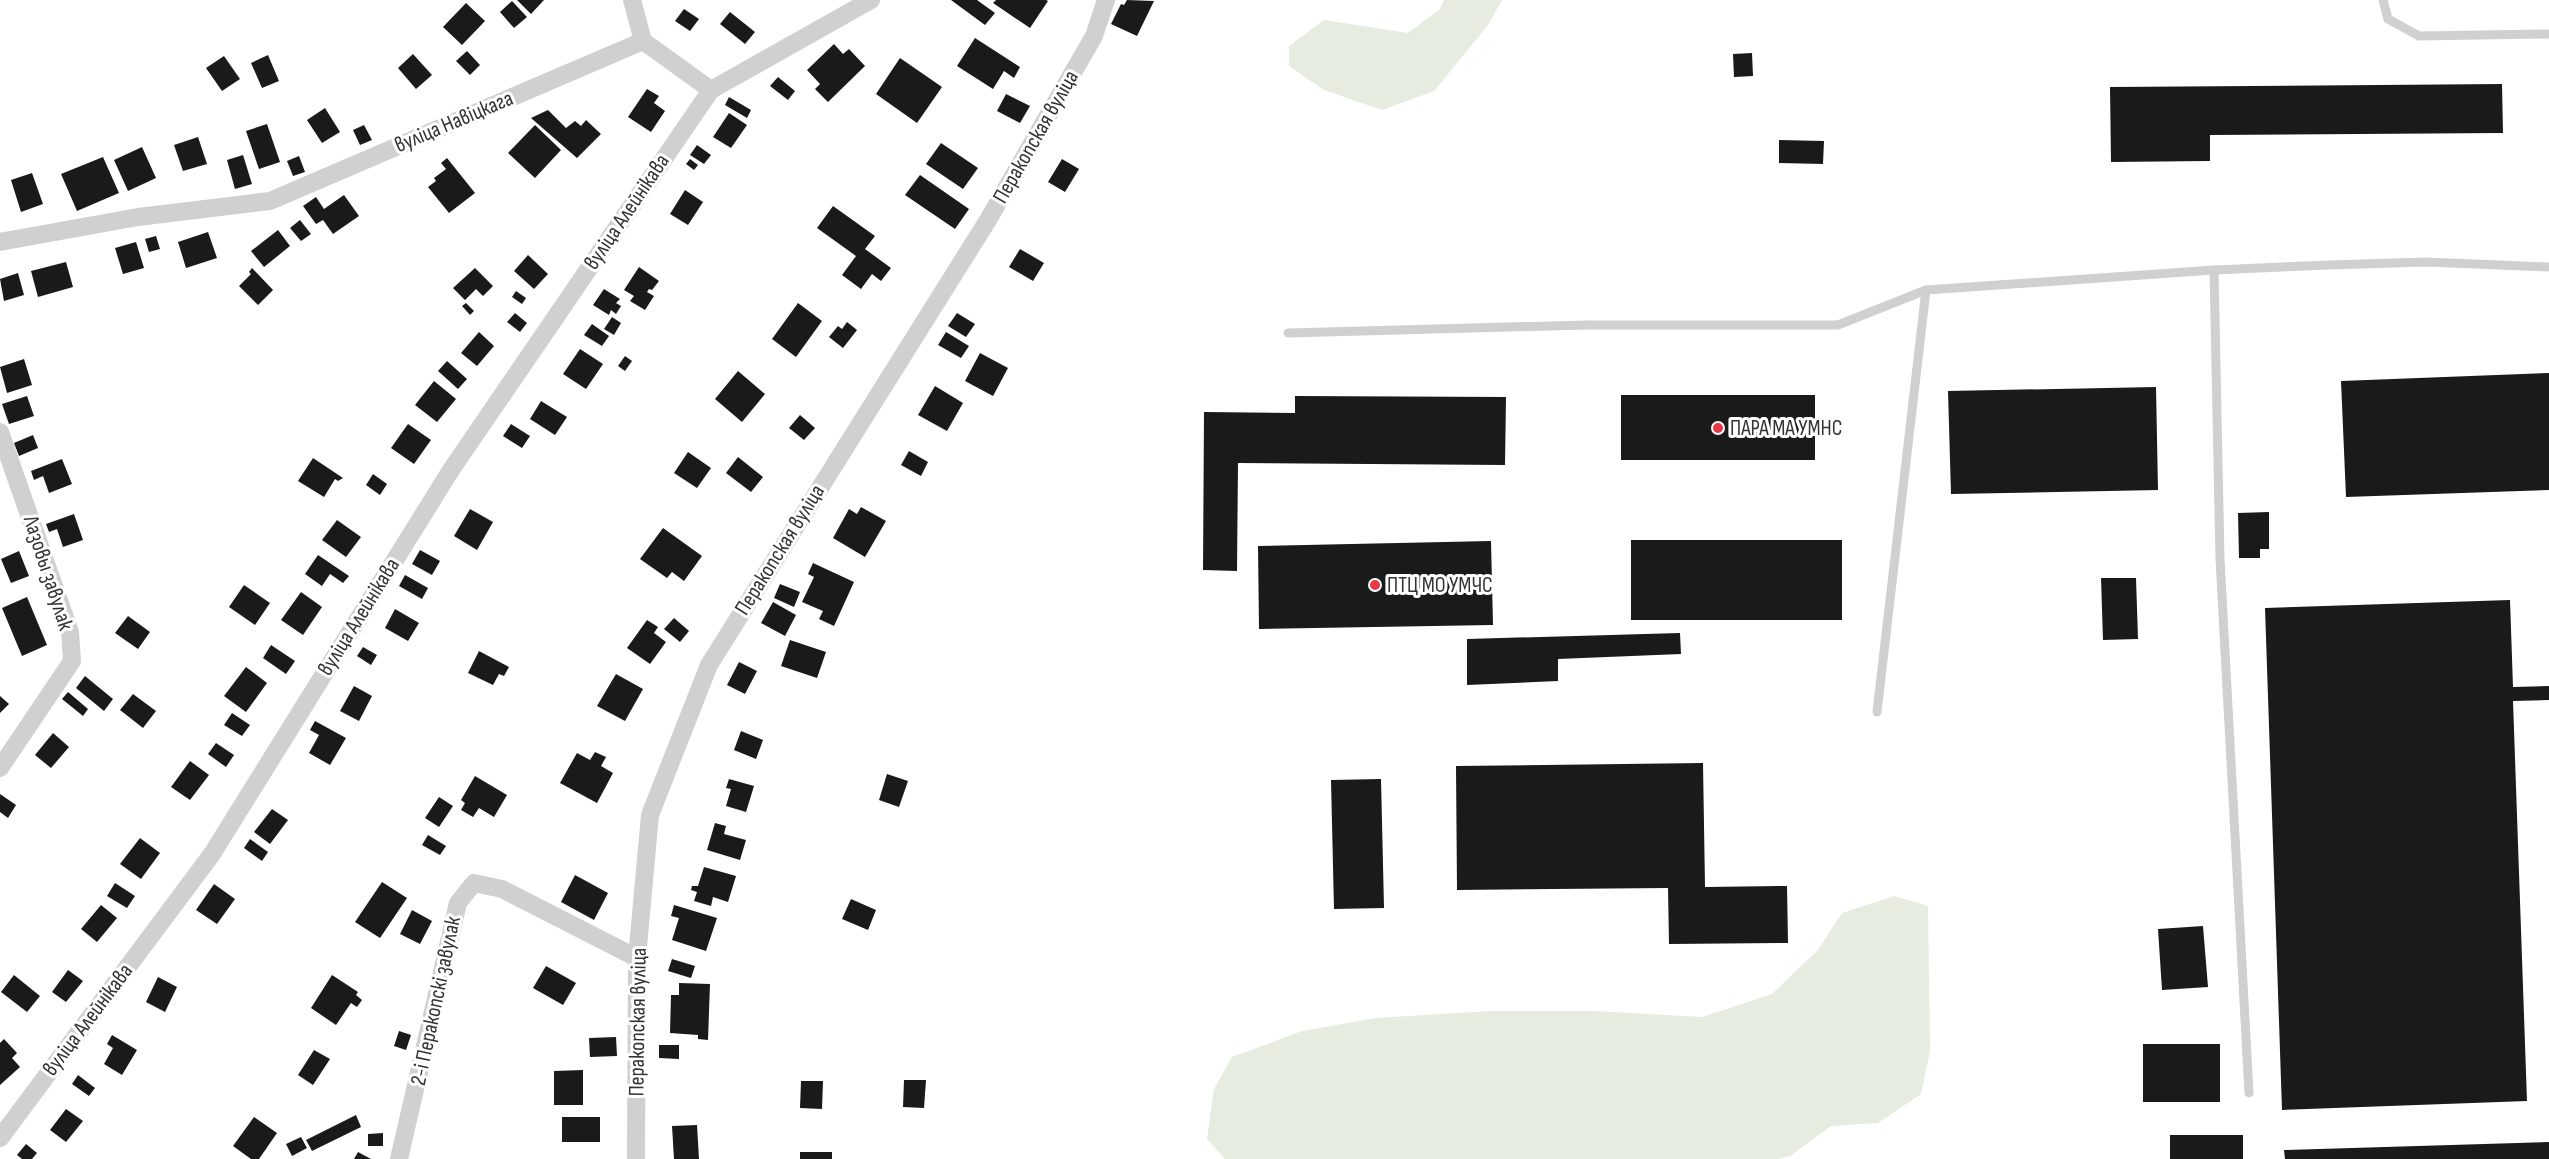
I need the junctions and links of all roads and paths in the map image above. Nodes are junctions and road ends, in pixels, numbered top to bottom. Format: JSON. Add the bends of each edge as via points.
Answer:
{"nodes":[{"id":1,"x":632,"y":0,"type":"edge"},
{"id":2,"x":871,"y":0,"type":"edge"},
{"id":3,"x":1106,"y":0,"type":"edge"},
{"id":4,"x":2383,"y":0,"type":"edge"},
{"id":5,"x":2549,"y":34,"type":"edge"},
{"id":6,"x":643,"y":41,"type":"junction"},
{"id":7,"x":711,"y":90,"type":"junction"},
{"id":8,"x":0,"y":242,"type":"edge"},
{"id":9,"x":2549,"y":267,"type":"edge"},
{"id":10,"x":2214,"y":270,"type":"junction"},
{"id":11,"x":1926,"y":290,"type":"junction"},
{"id":12,"x":1288,"y":333,"type":"dead end"},
{"id":13,"x":0,"y":432,"type":"edge"},
{"id":14,"x":1877,"y":712,"type":"dead end"},
{"id":15,"x":0,"y":768,"type":"edge"},
{"id":16,"x":637,"y":958,"type":"junction"},
{"id":17,"x":2249,"y":1093,"type":"dead end"},
{"id":18,"x":0,"y":1138,"type":"edge"},
{"id":19,"x":399,"y":1159,"type":"edge"},
{"id":20,"x":636,"y":1159,"type":"edge"}],
"edges":[{"from":1,"to":6,"type":"street"},
{"from":2,"to":7,"type":"street"},
{"from":3,"to":16,"type":"street","name":"Перакопская вуліца","via":[[1094,36],[988,220],[709,665],[650,815]]},
{"from":4,"to":5,"type":"lane","via":[[2388,19],[2419,36]]},
{"from":6,"to":7,"type":"street"},
{"from":6,"to":8,"type":"street","name":"вуліца Навіцкага","via":[[270,201],[138,217]]},
{"from":7,"to":18,"type":"street","name":"вуліца Алейнікава","via":[[451,470],[212,854]]},
{"from":9,"to":10,"type":"lane","via":[[2426,262]]},
{"from":10,"to":11,"type":"lane"},
{"from":10,"to":17,"type":"lane","via":[[2220,559]]},
{"from":11,"to":12,"type":"lane","via":[[1838,325],[1586,325]]},
{"from":11,"to":14,"type":"lane"},
{"from":13,"to":15,"type":"street","name":"Лазовы завулак","via":[[70,632],[72,661]]},
{"from":16,"to":19,"type":"street","name":"2-і Перакопскі завулак","via":[[502,889],[474,883],[458,903]]},
{"from":16,"to":20,"type":"street","name":"Перакопская вуліца"}]}
